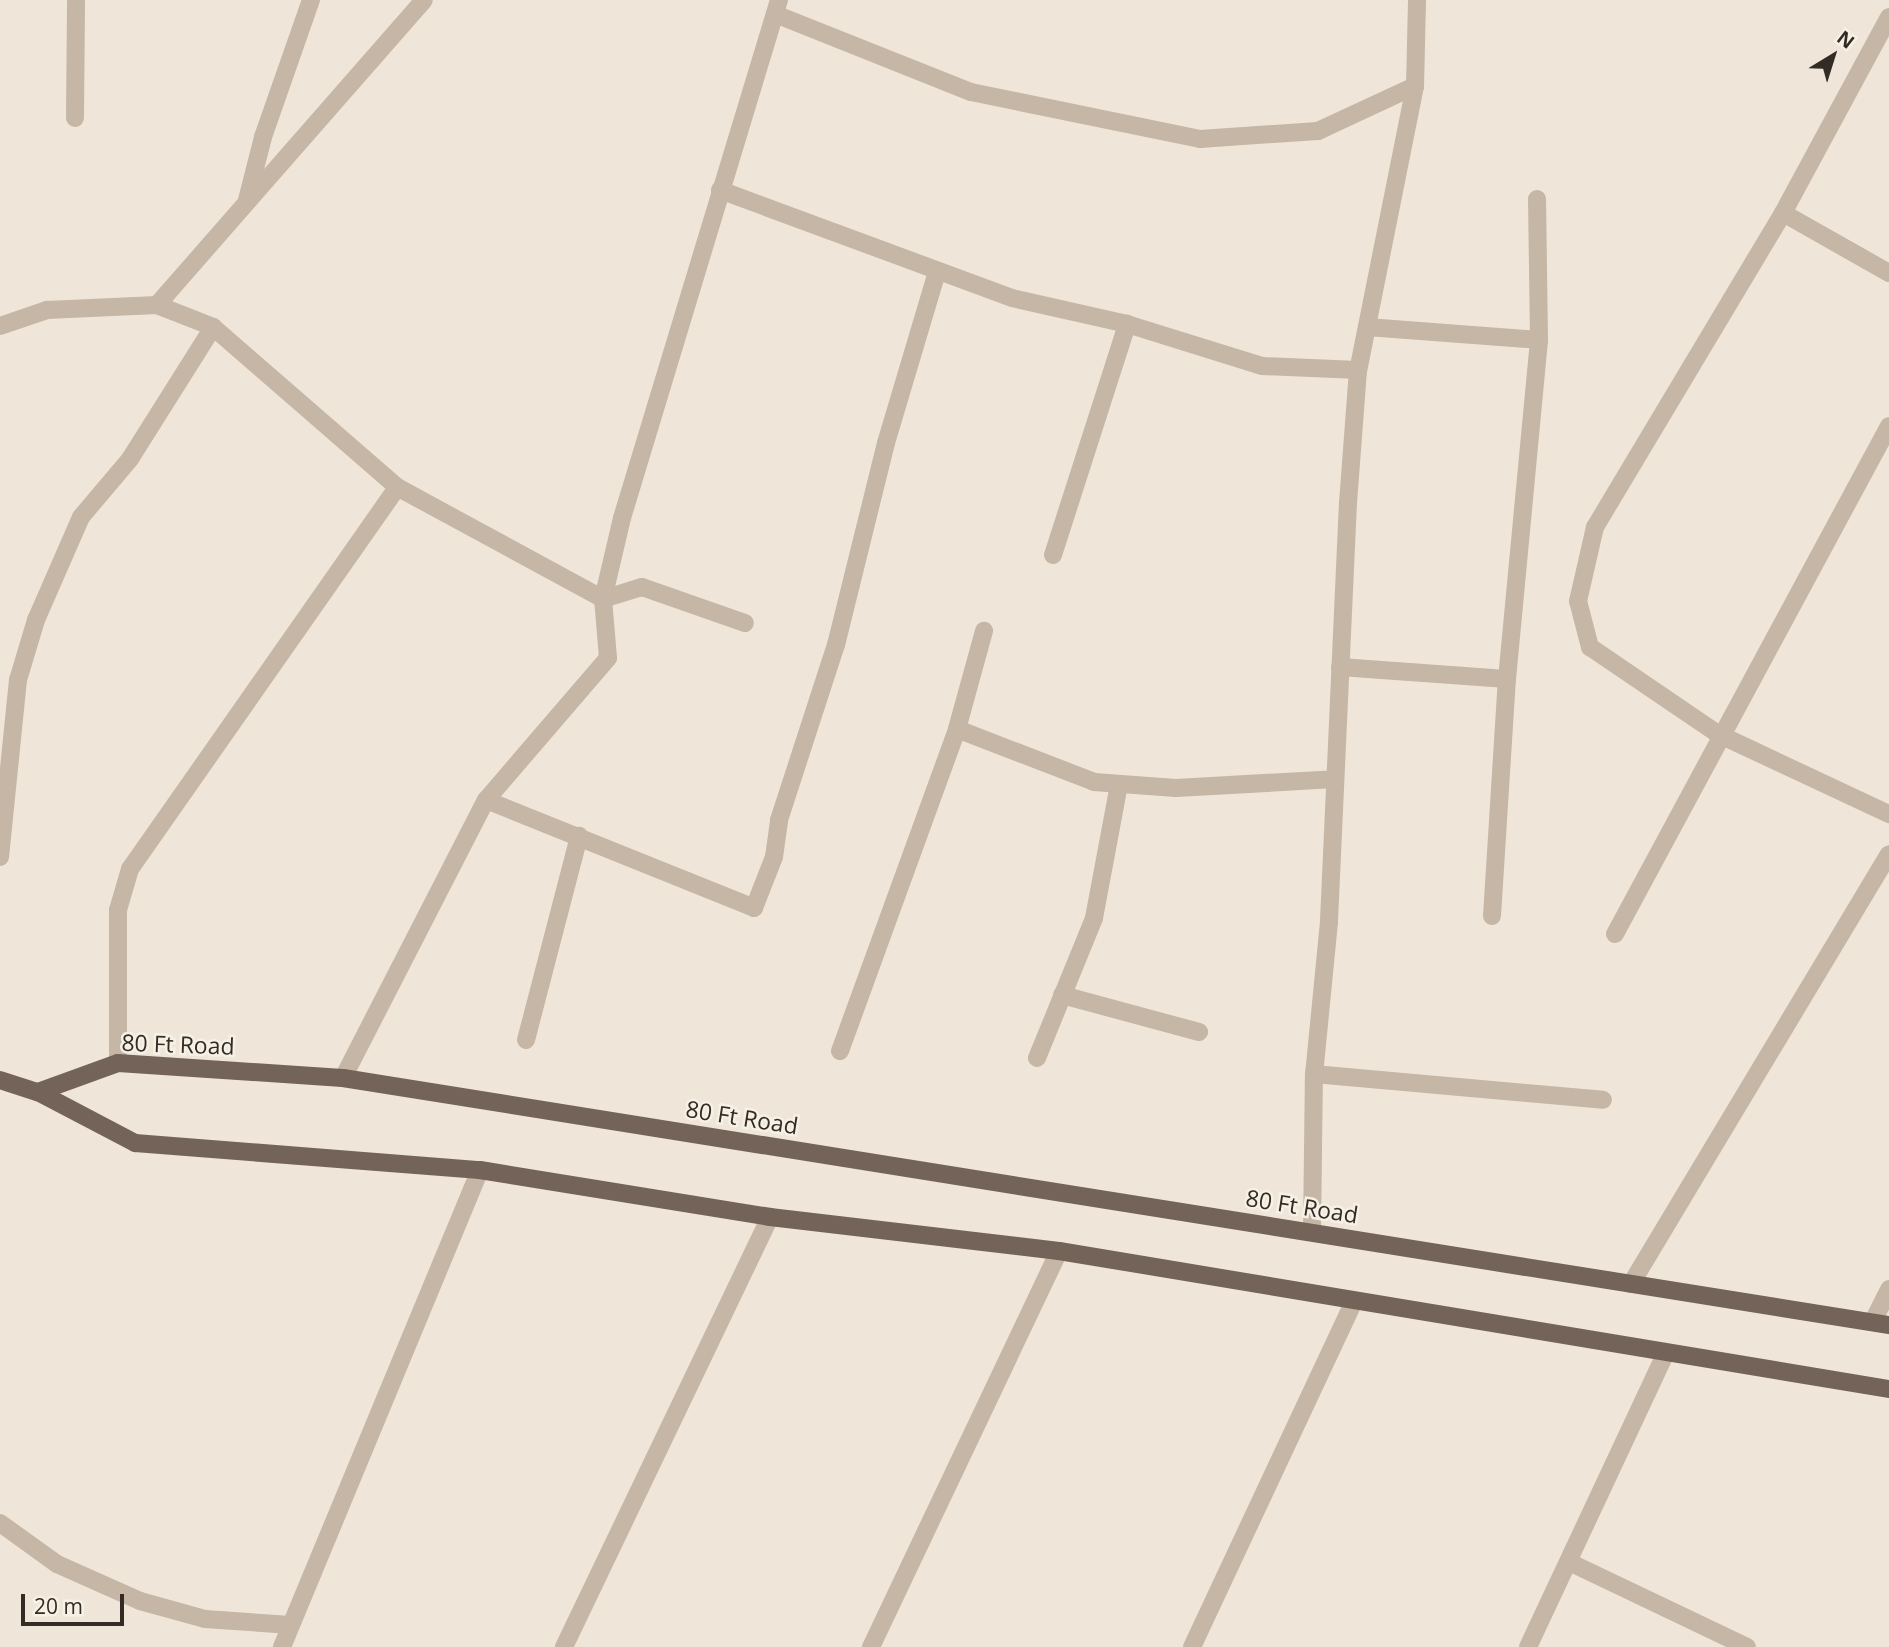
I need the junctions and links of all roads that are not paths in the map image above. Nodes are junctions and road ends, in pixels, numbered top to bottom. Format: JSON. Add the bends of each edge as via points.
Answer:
{"nodes":[{"id":1,"x":76,"y":0,"type":"edge"},
{"id":2,"x":310,"y":0,"type":"edge"},
{"id":3,"x":424,"y":0,"type":"edge"},
{"id":4,"x":1417,"y":0,"type":"edge"},
{"id":5,"x":777,"y":7,"type":"edge"},
{"id":6,"x":1889,"y":17,"type":"edge"},
{"id":7,"x":1415,"y":86,"type":"junction"},
{"id":8,"x":75,"y":118,"type":"dead end"},
{"id":9,"x":720,"y":190,"type":"junction"},
{"id":10,"x":1537,"y":199,"type":"dead end"},
{"id":11,"x":246,"y":202,"type":"junction"},
{"id":12,"x":1783,"y":213,"type":"junction"},
{"id":13,"x":937,"y":272,"type":"junction"},
{"id":14,"x":1889,"y":273,"type":"edge"},
{"id":15,"x":157,"y":305,"type":"junction"},
{"id":16,"x":1127,"y":324,"type":"junction"},
{"id":17,"x":0,"y":326,"type":"edge"},
{"id":18,"x":213,"y":327,"type":"junction"},
{"id":19,"x":1367,"y":327,"type":"junction"},
{"id":20,"x":1539,"y":340,"type":"junction"},
{"id":21,"x":1358,"y":370,"type":"junction"},
{"id":22,"x":1889,"y":426,"type":"edge"},
{"id":23,"x":397,"y":487,"type":"junction"},
{"id":24,"x":1053,"y":555,"type":"dead end"},
{"id":25,"x":603,"y":598,"type":"junction"},
{"id":26,"x":745,"y":623,"type":"dead end"},
{"id":27,"x":984,"y":631,"type":"dead end"},
{"id":28,"x":1340,"y":667,"type":"junction"},
{"id":29,"x":1507,"y":678,"type":"junction"},
{"id":30,"x":957,"y":729,"type":"junction"},
{"id":31,"x":1718,"y":734,"type":"junction"},
{"id":32,"x":1335,"y":779,"type":"junction"},
{"id":33,"x":1119,"y":784,"type":"junction"},
{"id":34,"x":486,"y":800,"type":"junction"},
{"id":35,"x":1889,"y":814,"type":"edge"},
{"id":36,"x":579,"y":836,"type":"junction"},
{"id":37,"x":1889,"y":854,"type":"edge"},
{"id":38,"x":0,"y":857,"type":"edge"},
{"id":39,"x":1492,"y":916,"type":"dead end"},
{"id":40,"x":1615,"y":934,"type":"dead end"},
{"id":41,"x":1062,"y":995,"type":"junction"},
{"id":42,"x":1199,"y":1032,"type":"dead end"},
{"id":43,"x":526,"y":1040,"type":"dead end"},
{"id":44,"x":840,"y":1051,"type":"dead end"},
{"id":45,"x":1037,"y":1058,"type":"dead end"},
{"id":46,"x":118,"y":1063,"type":"junction"},
{"id":47,"x":1314,"y":1074,"type":"junction"},
{"id":48,"x":343,"y":1078,"type":"junction"},
{"id":49,"x":0,"y":1080,"type":"edge"},
{"id":50,"x":38,"y":1092,"type":"junction"},
{"id":51,"x":1603,"y":1100,"type":"dead end"},
{"id":52,"x":480,"y":1170,"type":"junction"},
{"id":53,"x":770,"y":1217,"type":"junction"},
{"id":54,"x":1312,"y":1232,"type":"junction"},
{"id":55,"x":1059,"y":1251,"type":"junction"},
{"id":56,"x":1631,"y":1284,"type":"junction"},
{"id":57,"x":1889,"y":1289,"type":"edge"},
{"id":58,"x":1354,"y":1301,"type":"junction"},
{"id":59,"x":1881,"y":1323,"type":"edge"},
{"id":60,"x":1665,"y":1355,"type":"junction"},
{"id":61,"x":1889,"y":1389,"type":"edge"},
{"id":62,"x":0,"y":1522,"type":"edge"},
{"id":63,"x":1569,"y":1562,"type":"junction"},
{"id":64,"x":291,"y":1625,"type":"junction"},
{"id":65,"x":282,"y":1647,"type":"edge"},
{"id":66,"x":564,"y":1647,"type":"edge"},
{"id":67,"x":871,"y":1647,"type":"edge"},
{"id":68,"x":1192,"y":1647,"type":"edge"},
{"id":69,"x":1528,"y":1647,"type":"edge"},
{"id":70,"x":1747,"y":1647,"type":"edge"}],
"edges":[{"from":1,"to":8,"type":"street"},
{"from":2,"to":11,"type":"street"},
{"from":3,"to":11,"type":"street"},
{"from":4,"to":7,"type":"street"},
{"from":5,"to":7,"type":"street","via":[[971,92],[1200,139],[1318,131]]},
{"from":5,"to":9,"type":"street"},
{"from":6,"to":12,"type":"street"},
{"from":7,"to":19,"type":"street"},
{"from":9,"to":13,"type":"street"},
{"from":9,"to":25,"type":"street","via":[[622,518]]},
{"from":10,"to":20,"type":"street"},
{"from":11,"to":15,"type":"street"},
{"from":12,"to":14,"type":"street"},
{"from":12,"to":31,"type":"street","via":[[1595,527],[1578,601],[1590,647]]},
{"from":13,"to":16,"type":"street","via":[[1012,298]]},
{"from":13,"to":36,"type":"street","via":[[886,443],[836,645],[779,820],[774,857],[754,908]]},
{"from":15,"to":17,"type":"street","via":[[47,310]]},
{"from":15,"to":18,"type":"street"},
{"from":16,"to":21,"type":"street","via":[[1262,366]]},
{"from":16,"to":24,"type":"street"},
{"from":18,"to":23,"type":"street"},
{"from":18,"to":38,"type":"street","via":[[130,459],[81,517],[36,620],[18,680]]},
{"from":19,"to":20,"type":"street"},
{"from":19,"to":21,"type":"street"},
{"from":20,"to":29,"type":"street"},
{"from":21,"to":28,"type":"street"},
{"from":22,"to":31,"type":"street"},
{"from":23,"to":25,"type":"street"},
{"from":23,"to":46,"type":"street","via":[[130,869],[118,910]]},
{"from":25,"to":26,"type":"street","via":[[642,587]]},
{"from":25,"to":34,"type":"street","via":[[608,658]]},
{"from":27,"to":30,"type":"street"},
{"from":28,"to":29,"type":"street"},
{"from":28,"to":32,"type":"street"},
{"from":29,"to":39,"type":"street"},
{"from":30,"to":33,"type":"street","via":[[1094,782]]},
{"from":30,"to":44,"type":"street"},
{"from":31,"to":35,"type":"street"},
{"from":31,"to":40,"type":"street"},
{"from":32,"to":33,"type":"street","via":[[1176,788]]},
{"from":32,"to":47,"type":"street","via":[[1329,922]]},
{"from":33,"to":41,"type":"street","via":[[1094,918]]},
{"from":34,"to":36,"type":"street"},
{"from":34,"to":48,"type":"street"},
{"from":36,"to":43,"type":"street"},
{"from":37,"to":56,"type":"street"},
{"from":41,"to":42,"type":"street"},
{"from":41,"to":45,"type":"street"},
{"from":46,"to":48,"type":"main road","name":"80 Ft Road"},
{"from":46,"to":50,"type":"main road","name":"80 Ft Road"},
{"from":47,"to":51,"type":"street"},
{"from":47,"to":54,"type":"street"},
{"from":48,"to":54,"type":"main road","name":"80 Ft Road"},
{"from":49,"to":50,"type":"main road"},
{"from":50,"to":52,"type":"main road","via":[[135,1143]]},
{"from":52,"to":53,"type":"main road"},
{"from":52,"to":64,"type":"street"},
{"from":53,"to":55,"type":"main road"},
{"from":53,"to":66,"type":"street"},
{"from":54,"to":56,"type":"main road","name":"80 Ft Road"},
{"from":55,"to":58,"type":"main road"},
{"from":55,"to":67,"type":"street"},
{"from":56,"to":59,"type":"main road","name":"80 Ft Road"},
{"from":57,"to":59,"type":"street"},
{"from":58,"to":60,"type":"main road"},
{"from":58,"to":68,"type":"street"},
{"from":60,"to":61,"type":"main road"},
{"from":60,"to":63,"type":"street"},
{"from":62,"to":64,"type":"street","via":[[57,1564],[140,1601],[205,1619]]},
{"from":63,"to":69,"type":"street"},
{"from":63,"to":70,"type":"street"},
{"from":64,"to":65,"type":"street"}]}
